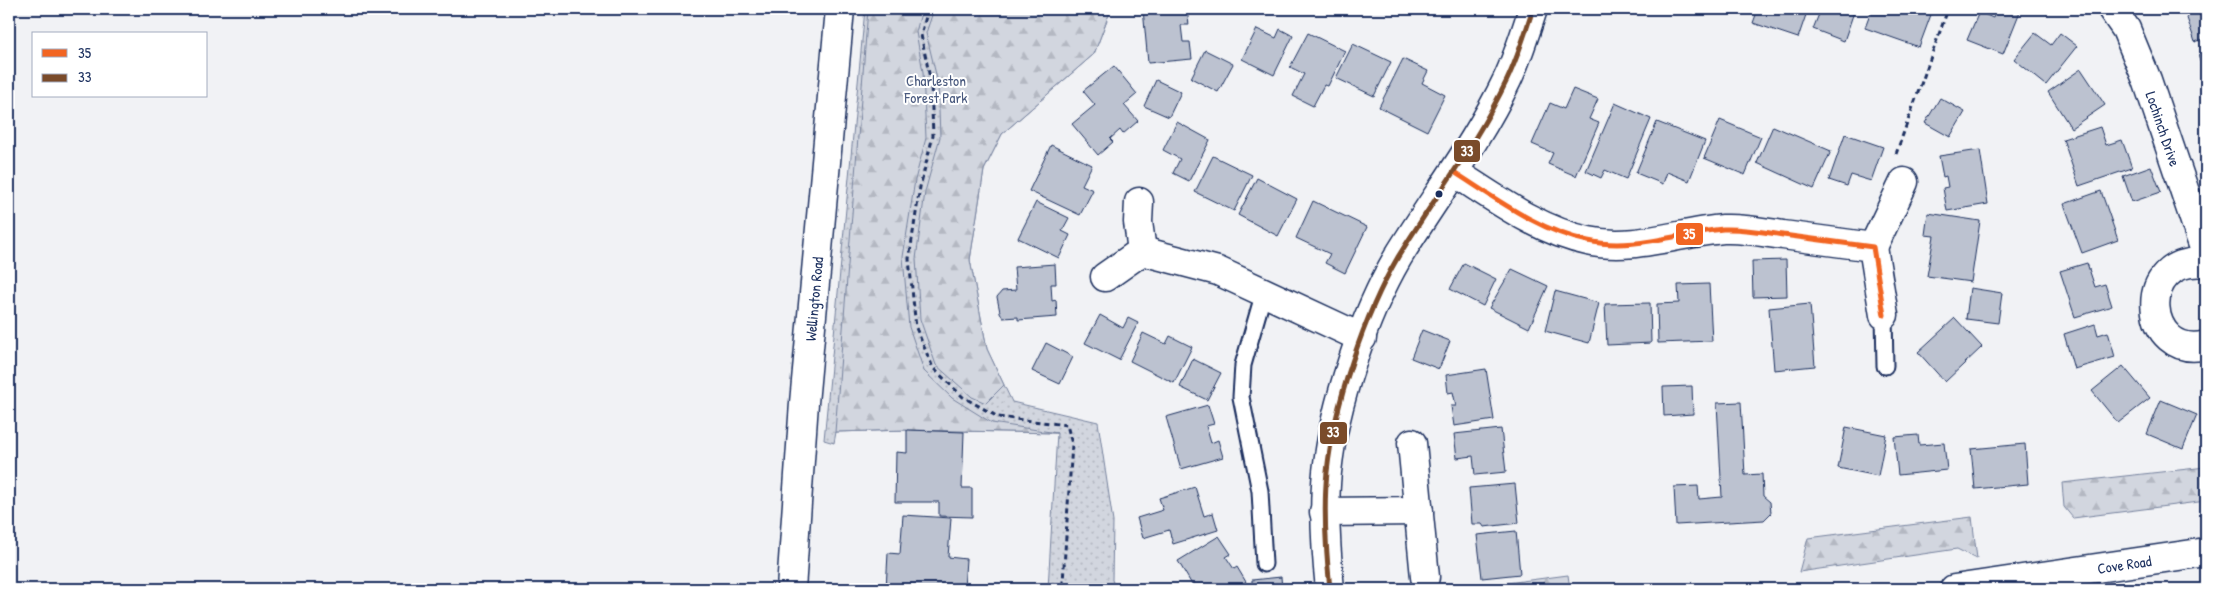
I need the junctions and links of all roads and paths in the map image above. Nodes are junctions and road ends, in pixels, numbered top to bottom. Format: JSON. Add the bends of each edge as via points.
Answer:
{"nodes":[{"id":1,"x":840,"y":9,"type":"edge"},
{"id":2,"x":928,"y":9,"type":"edge"},
{"id":3,"x":1534,"y":9,"type":"edge"},
{"id":4,"x":1948,"y":9,"type":"edge"},
{"id":5,"x":2112,"y":9,"type":"edge"},
{"id":6,"x":1895,"y":156,"type":"dead end"},
{"id":7,"x":1454,"y":172,"type":"junction"},
{"id":8,"x":1904,"y":182,"type":"dead end"},
{"id":9,"x":1139,"y":202,"type":"dead end"},
{"id":10,"x":1873,"y":247,"type":"junction"},
{"id":11,"x":1142,"y":251,"type":"junction"},
{"id":12,"x":2206,"y":254,"type":"edge"},
{"id":13,"x":2206,"y":263,"type":"edge"},
{"id":14,"x":1105,"y":277,"type":"dead end"},
{"id":15,"x":1264,"y":292,"type":"junction"},
{"id":16,"x":1884,"y":315,"type":"joint"},
{"id":17,"x":1362,"y":338,"type":"junction"},
{"id":18,"x":2206,"y":345,"type":"edge"},
{"id":19,"x":1885,"y":366,"type":"dead end"},
{"id":20,"x":1412,"y":443,"type":"dead end"},
{"id":21,"x":1419,"y":511,"type":"junction"},
{"id":22,"x":1324,"y":512,"type":"junction"},
{"id":23,"x":2206,"y":552,"type":"edge"},
{"id":24,"x":1264,"y":564,"type":"dead end"},
{"id":25,"x":1425,"y":577,"type":"dead end"},
{"id":26,"x":2047,"y":582,"type":"edge"},
{"id":27,"x":791,"y":589,"type":"edge"},
{"id":28,"x":1064,"y":589,"type":"edge"},
{"id":29,"x":1330,"y":589,"type":"edge"},
{"id":30,"x":1954,"y":589,"type":"edge"}],
"edges":[{"from":1,"to":27,"type":"street","name":"Wellington Road","via":[[804,403]]},
{"from":2,"to":28,"type":"path","via":[[921,35],[931,83],[933,136],[920,187],[909,259],[916,328],[933,368],[963,397],[998,417],[1067,425],[1072,444]]},
{"from":3,"to":7,"type":"street","via":[[1507,79]]},
{"from":4,"to":6,"type":"path"},
{"from":5,"to":12,"type":"street","name":"Lochinch Drive","via":[[2126,29],[2147,80]]},
{"from":7,"to":10,"type":"street","via":[[1511,208],[1555,230],[1588,241],[1651,242],[1725,229]]},
{"from":7,"to":17,"type":"street","via":[[1398,258]]},
{"from":8,"to":10,"type":"street"},
{"from":9,"to":11,"type":"street"},
{"from":10,"to":16,"type":"street"},
{"from":11,"to":14,"type":"street"},
{"from":11,"to":15,"type":"street","via":[[1218,271]]},
{"from":13,"to":18,"type":"street","via":[[2180,265],[2167,274],[2154,299],[2155,314],[2161,328],[2172,339],[2185,346]]},
{"from":15,"to":17,"type":"street"},
{"from":15,"to":24,"type":"lane","via":[[1243,365],[1240,397],[1260,491]]},
{"from":16,"to":19,"type":"lane"},
{"from":17,"to":22,"type":"street","via":[[1335,427]]},
{"from":20,"to":21,"type":"street"},
{"from":21,"to":22,"type":"street"},
{"from":21,"to":25,"type":"street"},
{"from":22,"to":29,"type":"street"},
{"from":23,"to":26,"type":"street","name":"Cove Road"},
{"from":26,"to":30,"type":"street","name":"Cove Road"}]}
